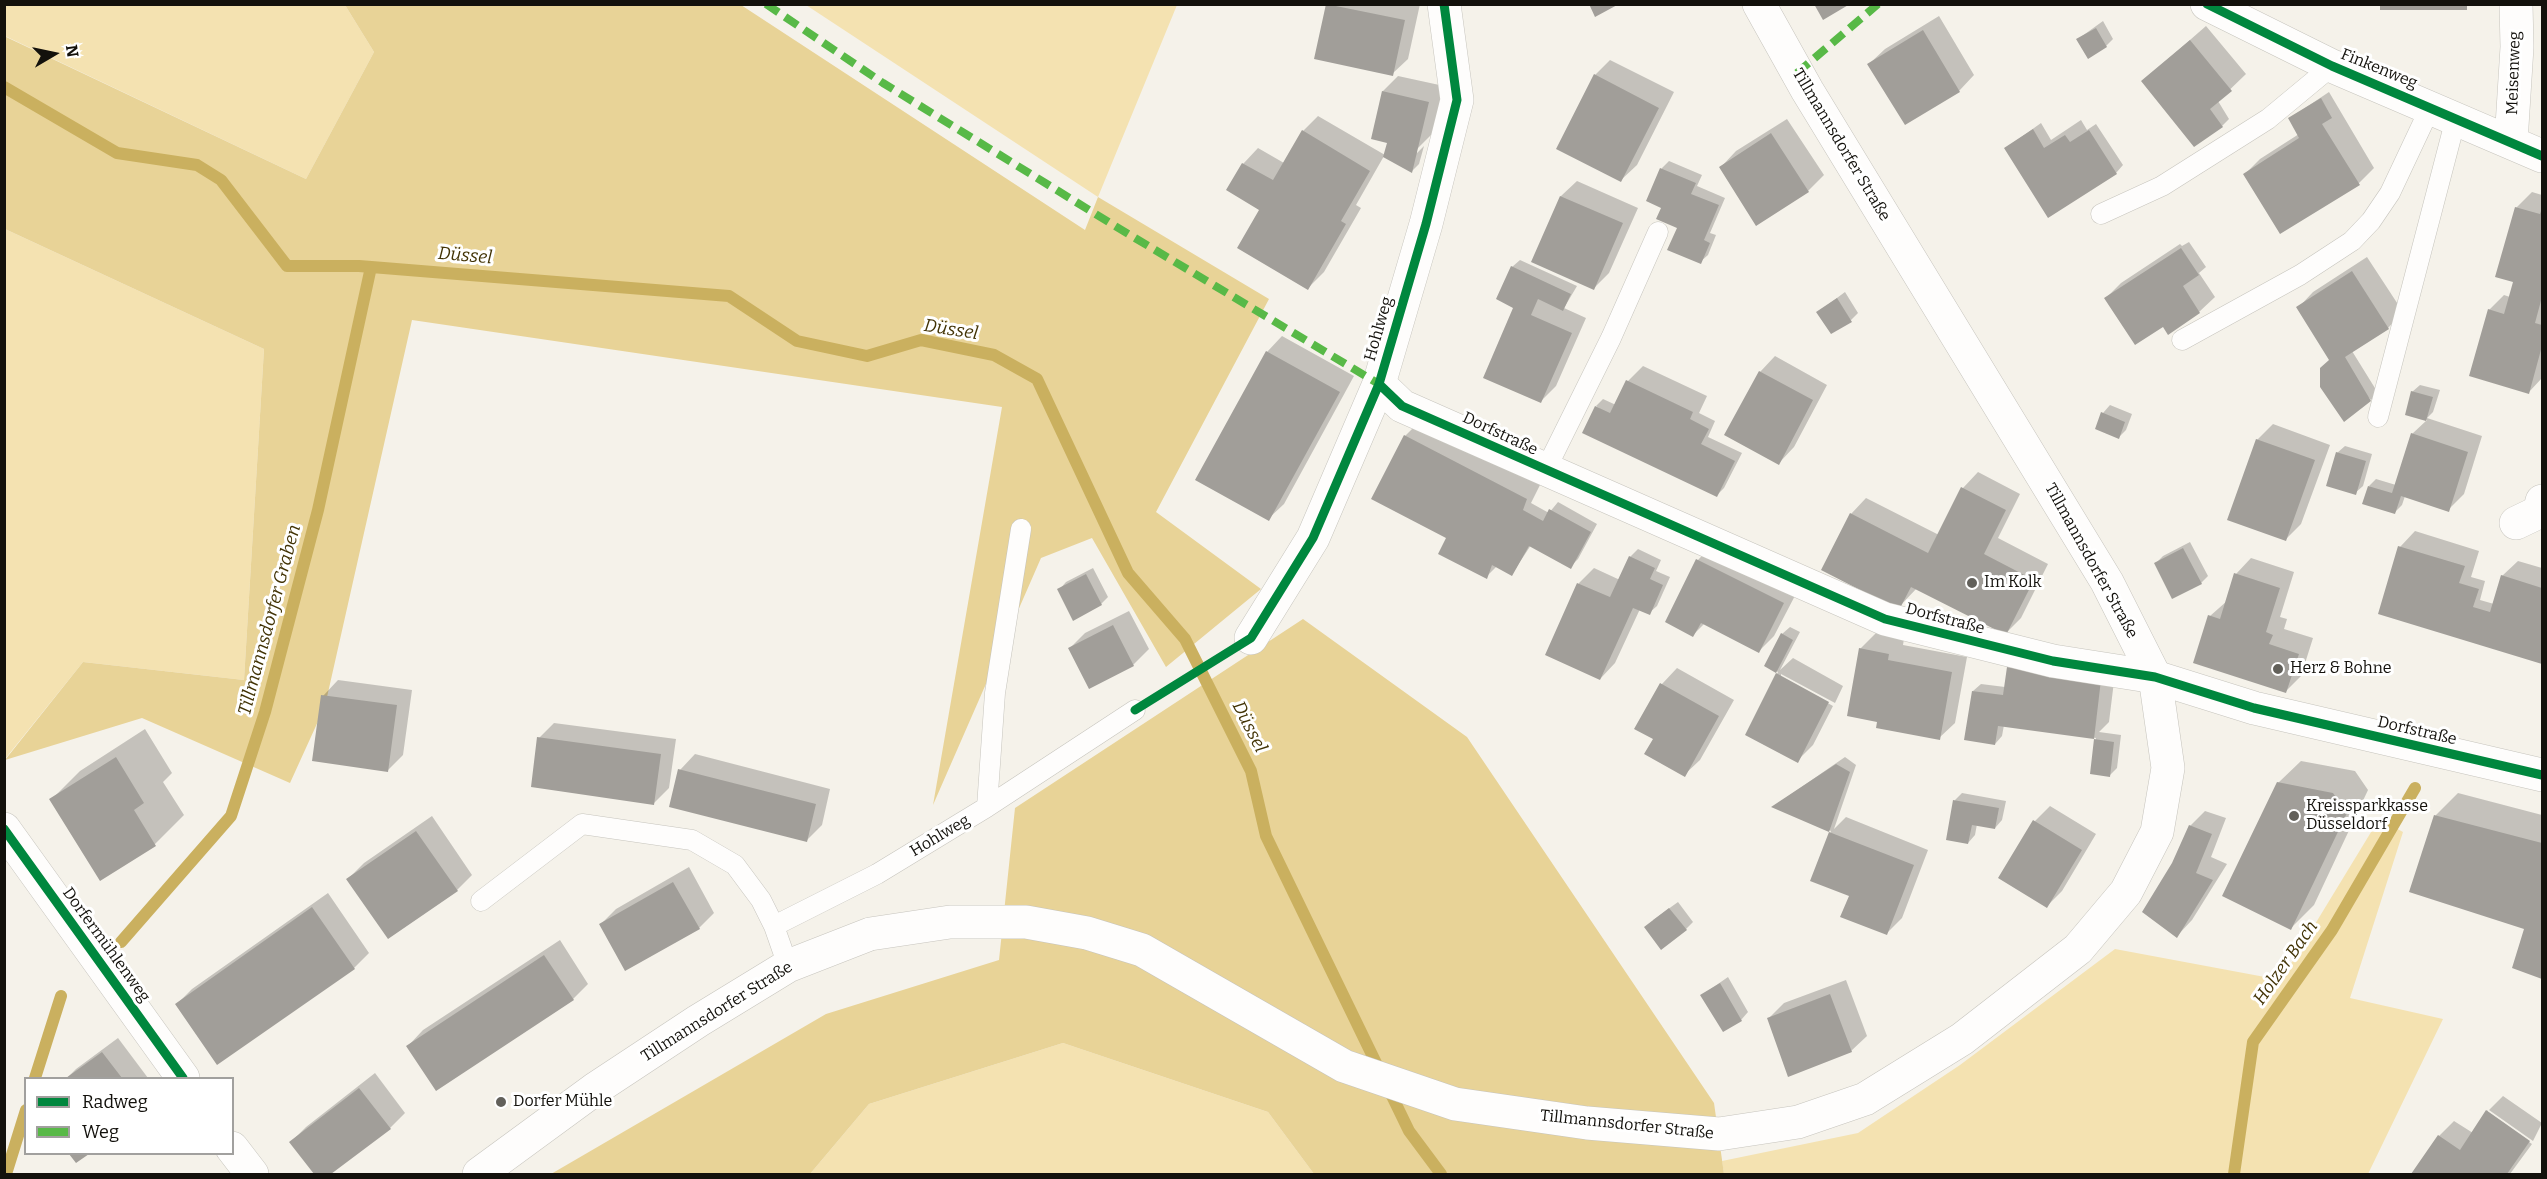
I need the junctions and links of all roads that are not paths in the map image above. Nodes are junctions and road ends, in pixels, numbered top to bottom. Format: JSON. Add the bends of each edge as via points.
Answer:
{"nodes":[{"id":1,"x":1444,"y":4,"type":"edge"},
{"id":2,"x":1759,"y":4,"type":"edge"},
{"id":3,"x":2207,"y":4,"type":"edge"},
{"id":4,"x":2516,"y":4,"type":"edge"},
{"id":5,"x":2332,"y":66,"type":"junction"},
{"id":6,"x":2444,"y":112,"type":"junction"},
{"id":7,"x":2511,"y":142,"type":"junction"},
{"id":8,"x":2542,"y":156,"type":"edge"},
{"id":9,"x":2101,"y":214,"type":"dead end"},
{"id":10,"x":1658,"y":232,"type":"dead end"},
{"id":11,"x":2182,"y":340,"type":"dead end"},
{"id":12,"x":1379,"y":384,"type":"junction"},
{"id":13,"x":2378,"y":417,"type":"dead end"},
{"id":14,"x":1545,"y":471,"type":"junction"},
{"id":15,"x":2542,"y":501,"type":"edge"},
{"id":16,"x":2516,"y":523,"type":"dead end"},
{"id":17,"x":1021,"y":529,"type":"dead end"},
{"id":18,"x":1251,"y":638,"type":"dead end"},
{"id":19,"x":2155,"y":677,"type":"junction"},
{"id":20,"x":1135,"y":710,"type":"dead end"},
{"id":21,"x":2542,"y":775,"type":"edge"},
{"id":22,"x":987,"y":807,"type":"junction"},
{"id":23,"x":4,"y":829,"type":"edge"},
{"id":24,"x":481,"y":901,"type":"dead end"},
{"id":25,"x":774,"y":926,"type":"junction"},
{"id":26,"x":788,"y":966,"type":"junction"},
{"id":27,"x":182,"y":1077,"type":"edge"},
{"id":28,"x":234,"y":1151,"type":"edge"},
{"id":29,"x":252,"y":1174,"type":"edge"},
{"id":30,"x":479,"y":1174,"type":"edge"}],
"edges":[{"from":1,"to":12,"type":"main road","name":"Hohlweg","via":[[1457,100]]},
{"from":2,"to":19,"type":"main road","name":"Tillmannsdorfer Straße","via":[[1807,90],[2107,582]]},
{"from":3,"to":5,"type":"main road","name":"Finkenweg"},
{"from":4,"to":7,"type":"main road","name":"Meisenweg"},
{"from":5,"to":6,"type":"main road","name":"Finkenweg"},
{"from":5,"to":9,"type":"lane","via":[[2268,119],[2162,186]]},
{"from":6,"to":7,"type":"main road","name":"Finkenweg"},
{"from":6,"to":11,"type":"lane","via":[[2372,221],[2352,241],[2300,275]]},
{"from":6,"to":13,"type":"lane"},
{"from":7,"to":8,"type":"main road","name":"Finkenweg"},
{"from":10,"to":14,"type":"lane"},
{"from":12,"to":14,"type":"main road","name":"Dorfstraße","via":[[1402,406]]},
{"from":12,"to":18,"type":"main road","name":"Hohlweg","via":[[1313,538]]},
{"from":14,"to":19,"type":"main road","name":"Dorfstraße","via":[[1885,619],[2053,662]]},
{"from":15,"to":16,"type":"main road","via":[[2540,512]]},
{"from":17,"to":22,"type":"lane","via":[[995,693]]},
{"from":19,"to":21,"type":"main road","name":"Dorfstraße","via":[[2254,708]]},
{"from":19,"to":26,"type":"main road","name":"Tillmannsdorfer Straße","via":[[2168,768],[2157,832],[2126,892],[2078,949],[1962,1039],[1865,1099],[1798,1122],[1719,1134],[1587,1123],[1455,1104],[1344,1066],[1142,950],[1087,933],[1026,922],[950,922],[870,934]]},
{"from":20,"to":22,"type":"lane","name":"Hohlweg"},
{"from":22,"to":25,"type":"lane","name":"Hohlweg","via":[[877,874]]},
{"from":23,"to":27,"type":"main road","name":"Dorfermühlenweg"},
{"from":24,"to":25,"type":"lane","via":[[582,824],[692,840],[735,865],[761,900]]},
{"from":25,"to":26,"type":"lane"},
{"from":26,"to":30,"type":"main road","name":"Tillmannsdorfer Straße","via":[[595,1089]]},
{"from":28,"to":29,"type":"main road"}]}
